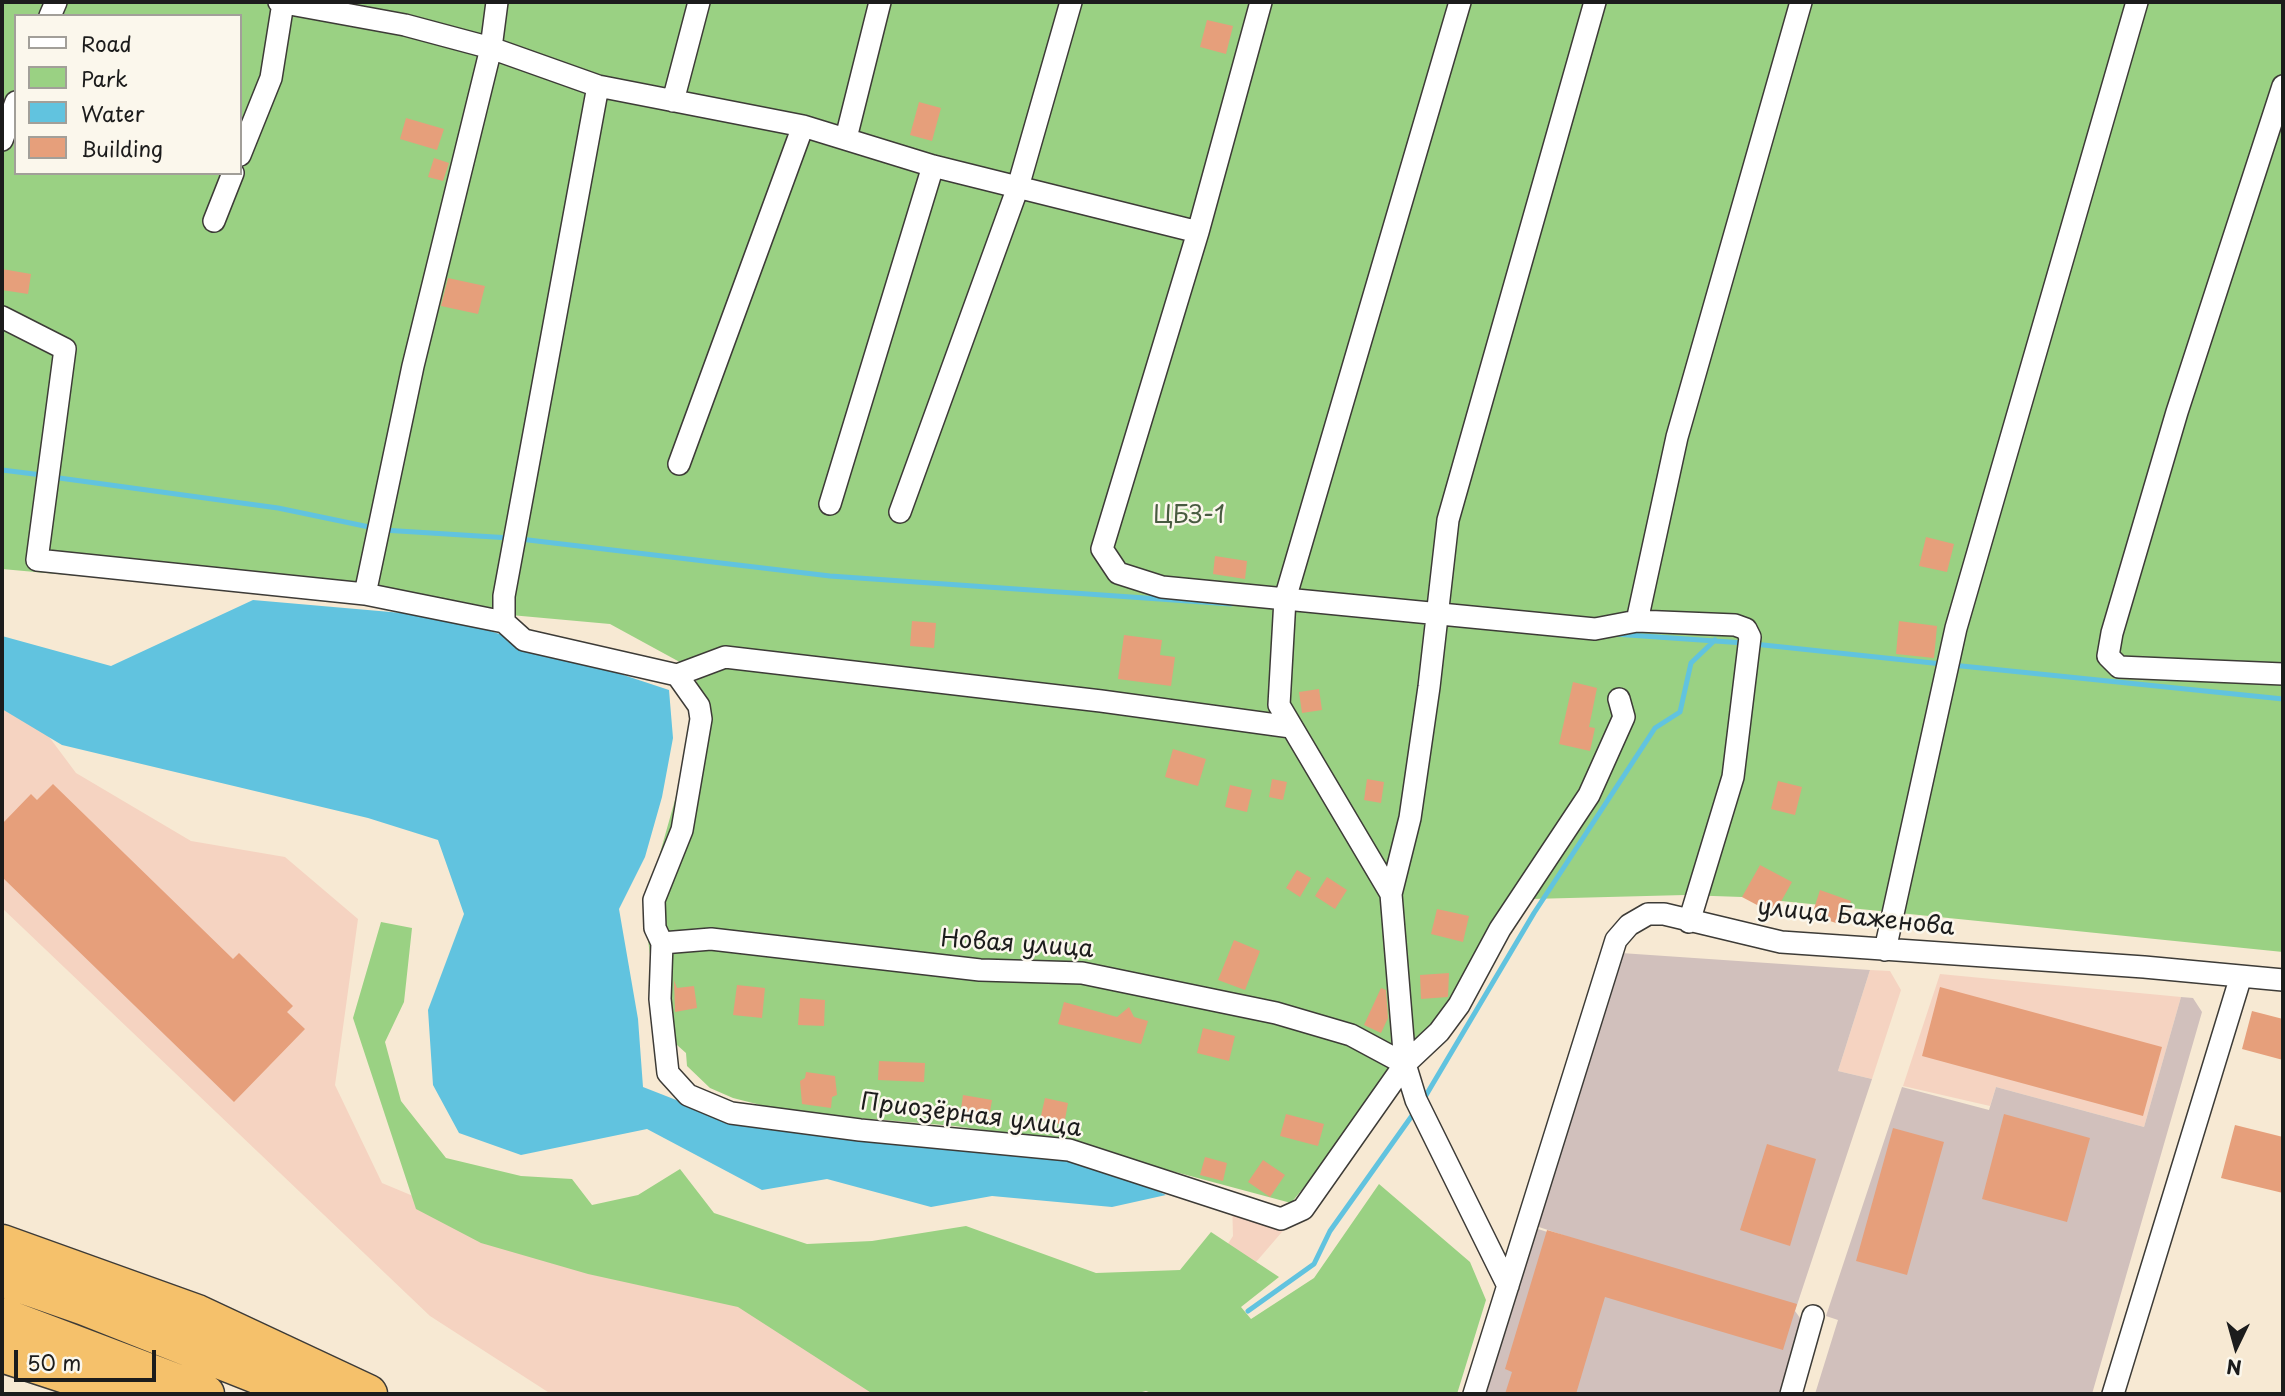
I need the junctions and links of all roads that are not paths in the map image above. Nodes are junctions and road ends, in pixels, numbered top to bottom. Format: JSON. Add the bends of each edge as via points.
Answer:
{"nodes":[{"id":1,"x":281,"y":2,"type":"edge"},
{"id":2,"x":497,"y":2,"type":"edge"},
{"id":3,"x":699,"y":2,"type":"edge"},
{"id":4,"x":880,"y":2,"type":"edge"},
{"id":5,"x":1071,"y":2,"type":"edge"},
{"id":6,"x":1261,"y":2,"type":"edge"},
{"id":7,"x":1460,"y":2,"type":"edge"},
{"id":8,"x":1595,"y":2,"type":"edge"},
{"id":9,"x":1801,"y":2,"type":"edge"},
{"id":10,"x":2137,"y":2,"type":"edge"},
{"id":11,"x":323,"y":5,"type":"edge"},
{"id":12,"x":491,"y":48,"type":"junction"},
{"id":13,"x":598,"y":86,"type":"junction"},
{"id":14,"x":2283,"y":86,"type":"edge"},
{"id":15,"x":673,"y":101,"type":"junction"},
{"id":16,"x":14,"y":107,"type":"edge"},
{"id":17,"x":803,"y":126,"type":"junction"},
{"id":18,"x":846,"y":138,"type":"junction"},
{"id":19,"x":2,"y":140,"type":"edge"},
{"id":20,"x":242,"y":150,"type":"edge"},
{"id":21,"x":933,"y":166,"type":"junction"},
{"id":22,"x":232,"y":175,"type":"edge"},
{"id":23,"x":1018,"y":187,"type":"junction"},
{"id":24,"x":215,"y":221,"type":"dead end"},
{"id":25,"x":1198,"y":232,"type":"junction"},
{"id":26,"x":2,"y":317,"type":"edge"},
{"id":27,"x":679,"y":464,"type":"dead end"},
{"id":28,"x":830,"y":505,"type":"dead end"},
{"id":29,"x":900,"y":512,"type":"dead end"},
{"id":30,"x":365,"y":594,"type":"junction"},
{"id":31,"x":1285,"y":599,"type":"junction"},
{"id":32,"x":1436,"y":612,"type":"junction"},
{"id":33,"x":1637,"y":621,"type":"junction"},
{"id":34,"x":505,"y":622,"type":"junction"},
{"id":35,"x":677,"y":674,"type":"junction"},
{"id":36,"x":2283,"y":674,"type":"edge"},
{"id":37,"x":1619,"y":699,"type":"dead end"},
{"id":38,"x":1291,"y":727,"type":"junction"},
{"id":39,"x":1391,"y":894,"type":"junction"},
{"id":40,"x":1689,"y":922,"type":"junction"},
{"id":41,"x":662,"y":943,"type":"junction"},
{"id":42,"x":1885,"y":950,"type":"junction"},
{"id":43,"x":2241,"y":976,"type":"junction"},
{"id":44,"x":2283,"y":981,"type":"edge"},
{"id":45,"x":1405,"y":1064,"type":"junction"},
{"id":46,"x":4,"y":1253,"type":"edge"},
{"id":47,"x":1508,"y":1286,"type":"junction"},
{"id":48,"x":1813,"y":1316,"type":"dead end"},
{"id":49,"x":2,"y":1317,"type":"edge"},
{"id":50,"x":2,"y":1334,"type":"edge"},
{"id":51,"x":77,"y":1344,"type":"junction"},
{"id":52,"x":2,"y":1353,"type":"edge"},
{"id":53,"x":127,"y":1394,"type":"edge"},
{"id":54,"x":205,"y":1394,"type":"edge"},
{"id":55,"x":307,"y":1394,"type":"edge"},
{"id":56,"x":368,"y":1394,"type":"edge"},
{"id":57,"x":1474,"y":1394,"type":"edge"},
{"id":58,"x":1791,"y":1394,"type":"edge"},
{"id":59,"x":2113,"y":1394,"type":"edge"}],
"edges":[{"from":1,"to":11,"type":"street"},
{"from":1,"to":20,"type":"street","via":[[271,78]]},
{"from":2,"to":12,"type":"street"},
{"from":3,"to":15,"type":"street"},
{"from":4,"to":18,"type":"street"},
{"from":5,"to":23,"type":"street"},
{"from":6,"to":25,"type":"street"},
{"from":7,"to":31,"type":"street"},
{"from":8,"to":32,"type":"street","via":[[1448,520]]},
{"from":9,"to":33,"type":"street","via":[[1676,437]]},
{"from":10,"to":42,"type":"street","via":[[1956,628]]},
{"from":11,"to":12,"type":"street"},
{"from":12,"to":13,"type":"street"},
{"from":12,"to":30,"type":"street","via":[[414,366]]},
{"from":13,"to":15,"type":"street"},
{"from":13,"to":34,"type":"street","via":[[504,596]]},
{"from":14,"to":36,"type":"street","via":[[2177,412],[2108,656],[2119,667]]},
{"from":15,"to":17,"type":"street"},
{"from":16,"to":19,"type":"street"},
{"from":17,"to":18,"type":"street"},
{"from":17,"to":27,"type":"street"},
{"from":18,"to":21,"type":"street"},
{"from":21,"to":23,"type":"street"},
{"from":21,"to":28,"type":"street"},
{"from":22,"to":24,"type":"street"},
{"from":23,"to":25,"type":"street"},
{"from":23,"to":29,"type":"street"},
{"from":25,"to":31,"type":"street","via":[[1102,549],[1118,573],[1162,587]]},
{"from":26,"to":30,"type":"street","via":[[65,349],[37,559]]},
{"from":30,"to":34,"type":"street"},
{"from":31,"to":32,"type":"street"},
{"from":31,"to":38,"type":"street","via":[[1279,705]]},
{"from":32,"to":33,"type":"street","via":[[1595,629]]},
{"from":32,"to":39,"type":"street","via":[[1410,818]]},
{"from":33,"to":40,"type":"street","via":[[1735,625],[1746,629],[1750,637],[1733,777]]},
{"from":34,"to":35,"type":"street","via":[[524,640]]},
{"from":35,"to":38,"type":"street","via":[[725,657]]},
{"from":35,"to":41,"type":"street","via":[[699,706],[701,719],[682,830],[654,900],[655,928]]},
{"from":37,"to":45,"type":"street","name":"Приозёрная улица","via":[[1624,718],[1589,795],[1500,929],[1459,1005]]},
{"from":38,"to":39,"type":"street"},
{"from":39,"to":45,"type":"street"},
{"from":40,"to":42,"type":"street","name":"улица Баженова","via":[[1781,942]]},
{"from":40,"to":47,"type":"street","name":"улица Баженова","via":[[1648,914],[1616,940]]},
{"from":41,"to":45,"type":"street","name":"Новая улица","via":[[711,939],[980,970],[1082,973],[1276,1013],[1351,1035]]},
{"from":41,"to":45,"type":"street","name":"Приозёрная улица","via":[[660,999],[668,1073],[688,1095],[731,1113],[1069,1150],[1281,1219],[1303,1209]]},
{"from":42,"to":43,"type":"street","name":"улица Баженова"},
{"from":43,"to":44,"type":"street","name":"улица Баженова"},
{"from":43,"to":59,"type":"street"},
{"from":45,"to":47,"type":"street","via":[[1416,1100]]},
{"from":46,"to":55,"type":"highway","via":[[85,1306]]},
{"from":46,"to":56,"type":"highway","via":[[197,1314]]},
{"from":47,"to":57,"type":"street","name":"улица Баженова"},
{"from":48,"to":58,"type":"street"},
{"from":49,"to":51,"type":"highway"},
{"from":50,"to":51,"type":"highway"},
{"from":51,"to":54,"type":"highway"},
{"from":52,"to":53,"type":"highway"}]}
